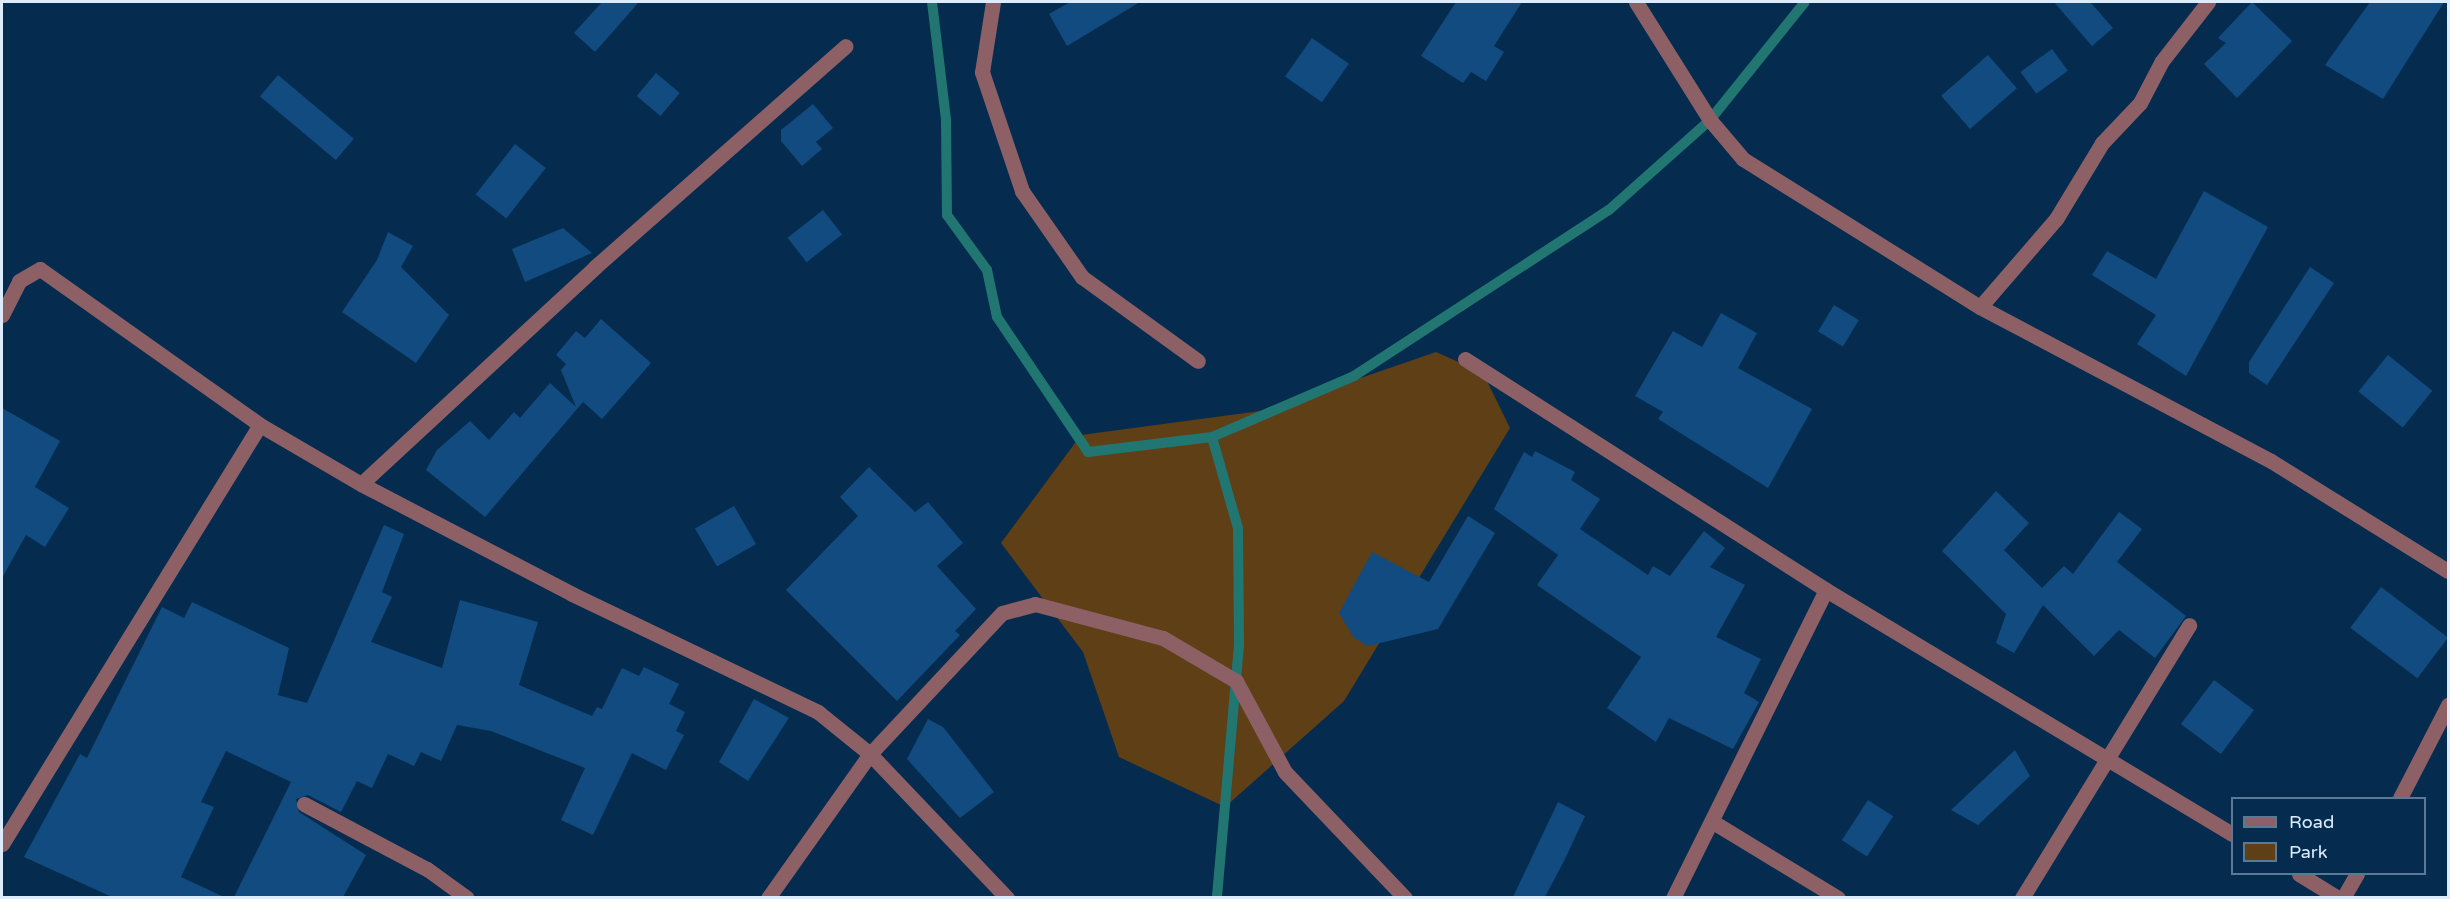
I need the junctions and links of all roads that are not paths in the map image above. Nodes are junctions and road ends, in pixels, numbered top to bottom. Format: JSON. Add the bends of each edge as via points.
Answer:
{"nodes":[{"id":1,"x":993,"y":2,"type":"edge"},
{"id":2,"x":1636,"y":2,"type":"edge"},
{"id":3,"x":2208,"y":2,"type":"edge"},
{"id":4,"x":846,"y":46,"type":"dead end"},
{"id":5,"x":1980,"y":307,"type":"junction"},
{"id":6,"x":2,"y":315,"type":"edge"},
{"id":7,"x":1465,"y":359,"type":"dead end"},
{"id":8,"x":1198,"y":361,"type":"dead end"},
{"id":9,"x":260,"y":425,"type":"junction"},
{"id":10,"x":361,"y":484,"type":"junction"},
{"id":11,"x":2448,"y":571,"type":"edge"},
{"id":12,"x":1826,"y":590,"type":"junction"},
{"id":13,"x":2189,"y":625,"type":"dead end"},
{"id":14,"x":2448,"y":704,"type":"edge"},
{"id":15,"x":2440,"y":720,"type":"dead end"},
{"id":16,"x":870,"y":754,"type":"junction"},
{"id":17,"x":2109,"y":760,"type":"junction"},
{"id":18,"x":2401,"y":797,"type":"edge"},
{"id":19,"x":304,"y":804,"type":"dead end"},
{"id":20,"x":1713,"y":822,"type":"junction"},
{"id":21,"x":2231,"y":833,"type":"edge"},
{"id":22,"x":2,"y":844,"type":"edge"},
{"id":23,"x":2302,"y":875,"type":"edge"},
{"id":24,"x":2356,"y":875,"type":"edge"},
{"id":25,"x":467,"y":897,"type":"edge"},
{"id":26,"x":768,"y":897,"type":"edge"},
{"id":27,"x":1007,"y":897,"type":"edge"},
{"id":28,"x":1405,"y":897,"type":"edge"},
{"id":29,"x":1673,"y":897,"type":"edge"},
{"id":30,"x":1838,"y":897,"type":"edge"},
{"id":31,"x":2022,"y":897,"type":"edge"},
{"id":32,"x":2341,"y":897,"type":"edge"}],
"edges":[{"from":1,"to":8,"type":"street","via":[[982,72],[1022,191],[1082,277]]},
{"from":2,"to":5,"type":"street","via":[[1710,120],[1743,159]]},
{"from":3,"to":5,"type":"street","via":[[2162,61],[2139,103],[2102,143],[2056,219]]},
{"from":4,"to":10,"type":"street","via":[[595,267]]},
{"from":5,"to":11,"type":"street","via":[[2271,461]]},
{"from":6,"to":9,"type":"street","via":[[19,281],[40,269]]},
{"from":7,"to":12,"type":"street"},
{"from":9,"to":10,"type":"street"},
{"from":9,"to":22,"type":"street"},
{"from":10,"to":16,"type":"street","via":[[612,614],[771,687],[818,712]]},
{"from":12,"to":17,"type":"street"},
{"from":12,"to":20,"type":"street"},
{"from":13,"to":17,"type":"street"},
{"from":14,"to":15,"type":"street"},
{"from":14,"to":18,"type":"street"},
{"from":16,"to":26,"type":"street"},
{"from":16,"to":27,"type":"street"},
{"from":16,"to":28,"type":"street","via":[[1002,613],[1035,604],[1076,612],[1163,638],[1236,681],[1285,772]]},
{"from":17,"to":21,"type":"street"},
{"from":17,"to":31,"type":"street"},
{"from":19,"to":25,"type":"street","via":[[427,869]]},
{"from":20,"to":29,"type":"street"},
{"from":20,"to":30,"type":"street"},
{"from":23,"to":32,"type":"street"},
{"from":24,"to":32,"type":"street"}]}
